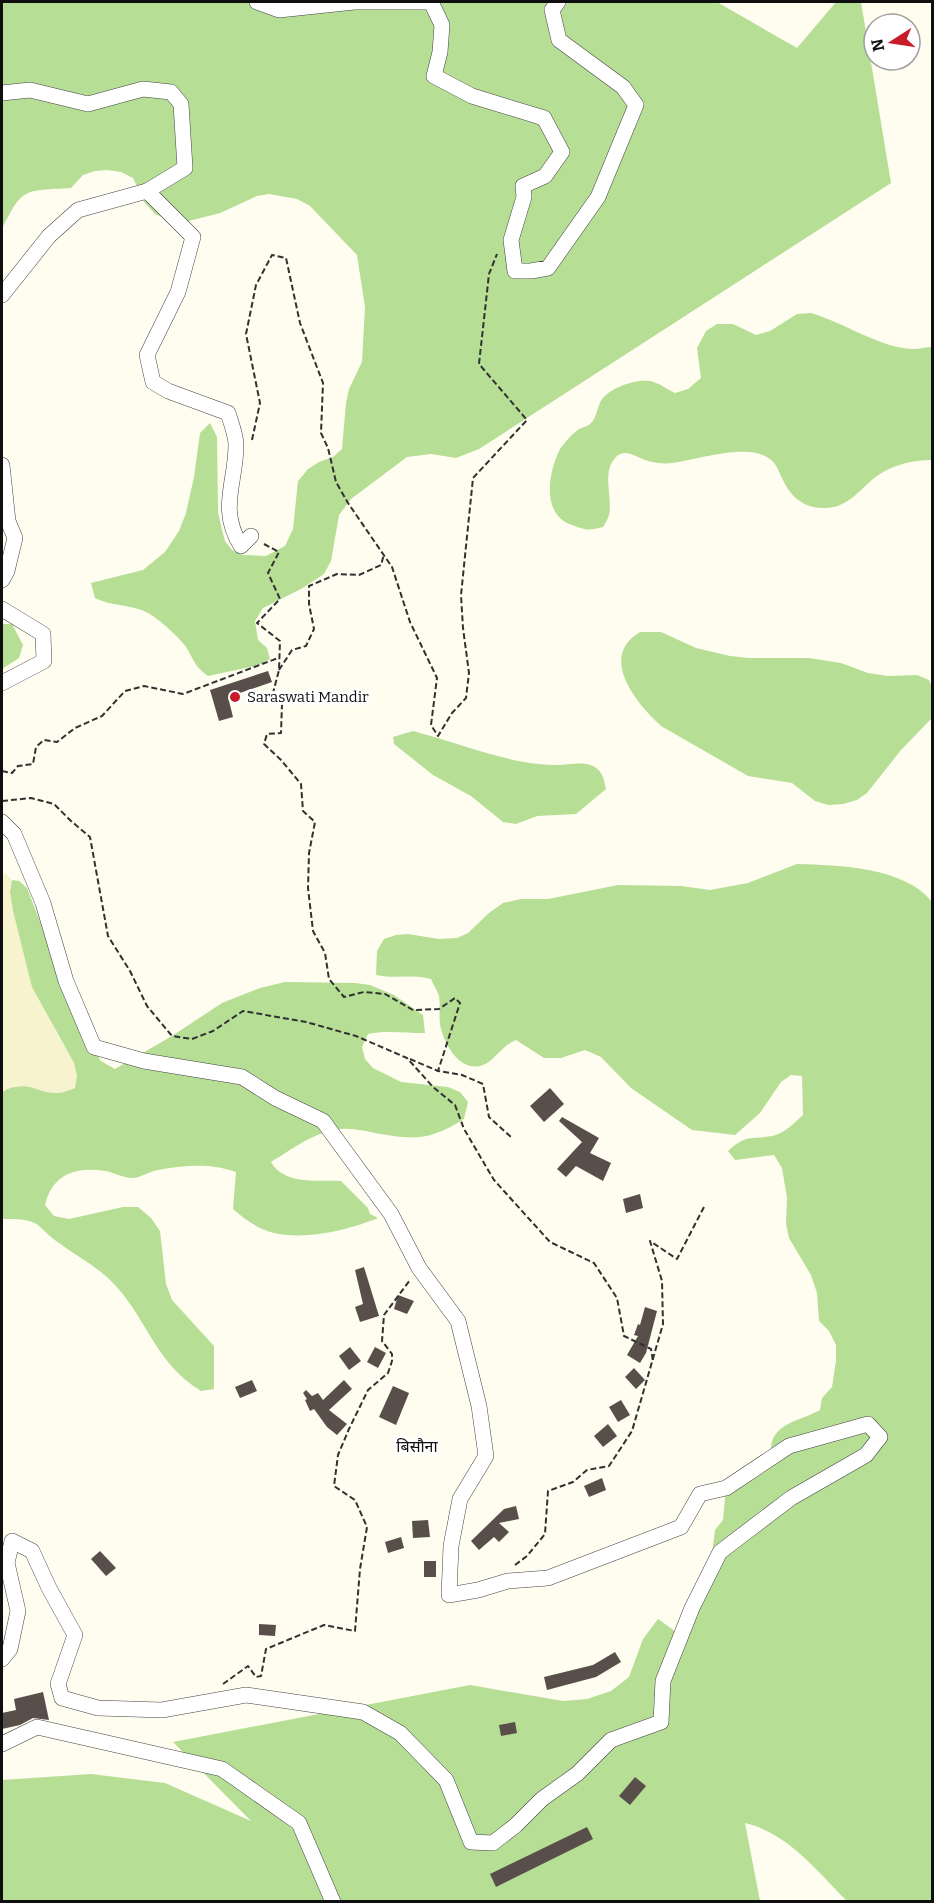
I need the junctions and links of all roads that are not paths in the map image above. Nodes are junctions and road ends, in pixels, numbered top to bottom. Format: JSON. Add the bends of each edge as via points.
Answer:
{"nodes":[{"id":1,"x":257,"y":2,"type":"edge"},
{"id":2,"x":558,"y":2,"type":"edge"},
{"id":3,"x":2,"y":93,"type":"edge"},
{"id":4,"x":147,"y":191,"type":"junction"},
{"id":5,"x":2,"y":296,"type":"edge"},
{"id":6,"x":2,"y":465,"type":"edge"},
{"id":7,"x":251,"y":537,"type":"road end"},
{"id":8,"x":2,"y":580,"type":"edge"},
{"id":9,"x":2,"y":609,"type":"edge"},
{"id":10,"x":2,"y":683,"type":"edge"},
{"id":11,"x":2,"y":822,"type":"edge"},
{"id":12,"x":2,"y":1659,"type":"edge"},
{"id":13,"x":2,"y":1744,"type":"edge"},
{"id":14,"x":333,"y":1902,"type":"edge"}],
"edges":[{"from":1,"to":2,"type":"street","via":[[279,10],[354,2],[431,2],[442,25],[434,76],[471,96],[544,118],[562,152],[545,176],[523,186],[524,197],[511,240],[516,271],[549,268],[598,197],[636,105],[624,87],[559,39],[552,10]]},
{"from":3,"to":4,"type":"street","via":[[30,90],[88,104],[143,89],[171,92],[181,104],[185,168]]},
{"from":4,"to":5,"type":"street","via":[[78,210],[49,236]]},
{"from":4,"to":7,"type":"street","via":[[193,237],[178,292],[147,355],[153,382],[228,413],[236,443],[228,507],[234,535],[241,546]]},
{"from":6,"to":8,"type":"street","via":[[8,521],[15,538]]},
{"from":9,"to":10,"type":"street","via":[[43,634],[44,661]]},
{"from":11,"to":12,"type":"street","via":[[14,834],[43,903],[66,981],[94,1047],[144,1061],[242,1077],[274,1098],[323,1120],[391,1214],[419,1268],[458,1321],[479,1406],[486,1456],[460,1499],[451,1546],[449,1594],[508,1581],[548,1578],[681,1527],[700,1494],[726,1488],[789,1446],[868,1425],[880,1437],[866,1455],[791,1498],[720,1552],[663,1681],[660,1722],[611,1740],[577,1774],[542,1798],[493,1842],[471,1842],[446,1780],[400,1733],[363,1712],[246,1695],[162,1710],[98,1708],[62,1698],[58,1684],[75,1635],[32,1551],[12,1541],[7,1563],[18,1611],[9,1649]]},
{"from":13,"to":14,"type":"street","via":[[37,1727],[222,1768],[299,1823]]}]}
